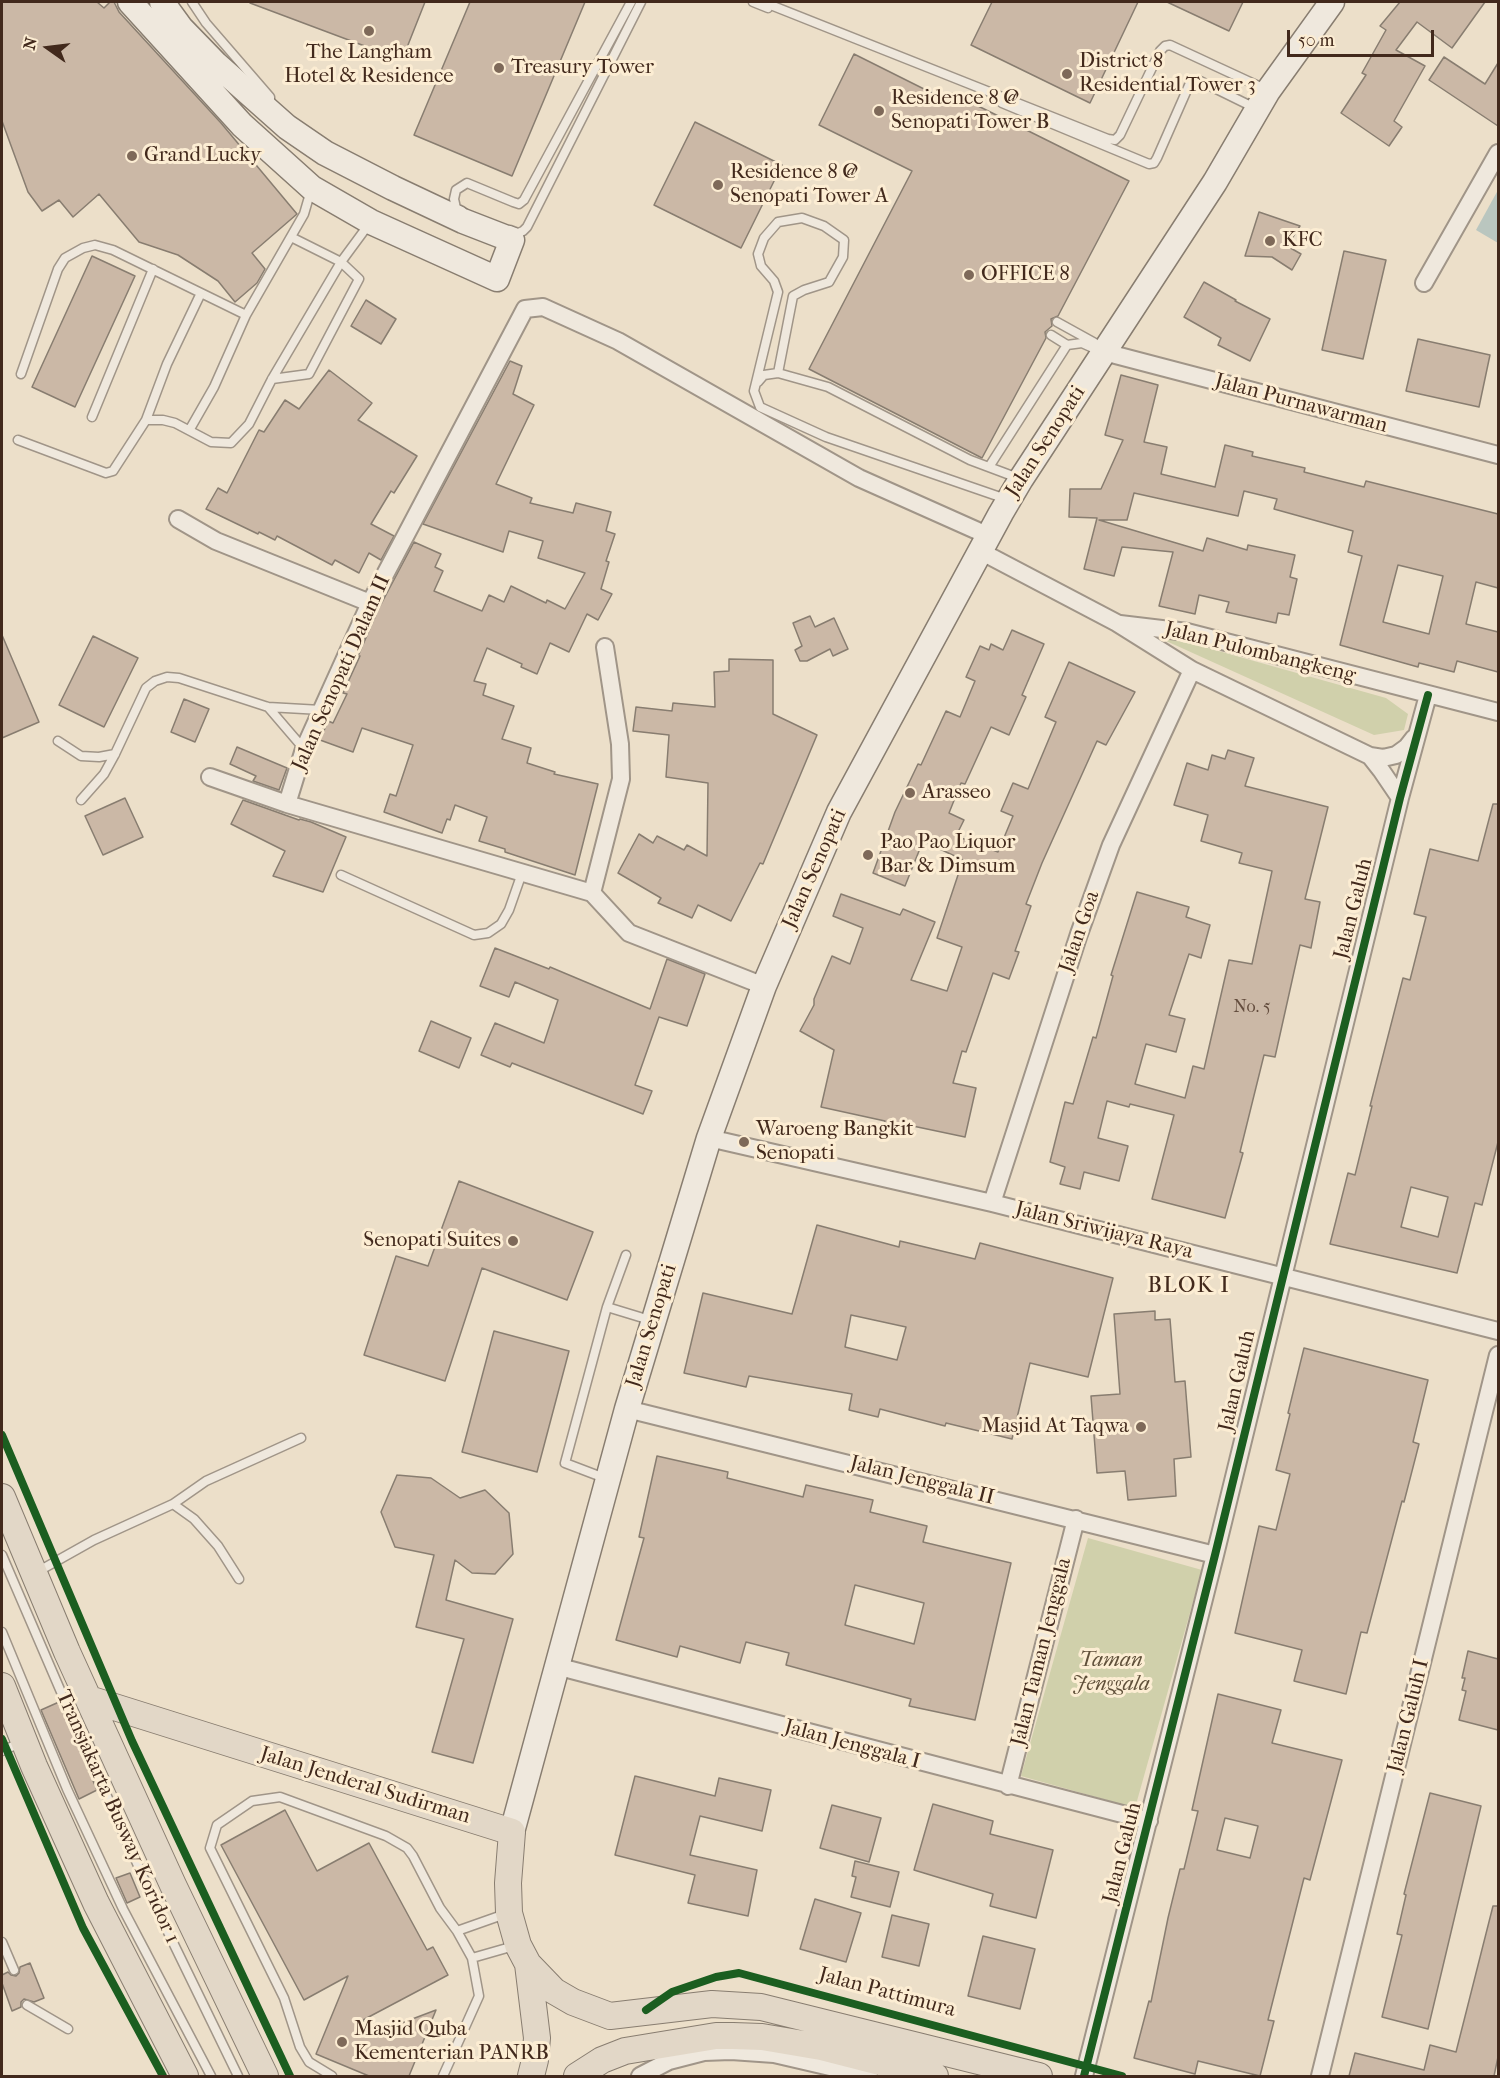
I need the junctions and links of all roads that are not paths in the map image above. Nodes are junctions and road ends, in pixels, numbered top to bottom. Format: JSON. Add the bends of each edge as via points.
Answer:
{"nodes":[{"id":1,"x":130,"y":2,"type":"edge"},
{"id":2,"x":162,"y":2,"type":"edge"},
{"id":3,"x":192,"y":2,"type":"edge"},
{"id":4,"x":631,"y":2,"type":"edge"},
{"id":5,"x":641,"y":2,"type":"edge"},
{"id":6,"x":753,"y":2,"type":"edge"},
{"id":7,"x":763,"y":2,"type":"edge"},
{"id":8,"x":1332,"y":2,"type":"edge"},
{"id":9,"x":1263,"y":100,"type":"junction"},
{"id":10,"x":275,"y":117,"type":"junction"},
{"id":11,"x":1498,"y":153,"type":"edge"},
{"id":12,"x":312,"y":188,"type":"junction"},
{"id":13,"x":393,"y":188,"type":"junction"},
{"id":14,"x":371,"y":222,"type":"junction"},
{"id":15,"x":500,"y":235,"type":"junction"},
{"id":16,"x":291,"y":237,"type":"junction"},
{"id":17,"x":341,"y":262,"type":"junction"},
{"id":18,"x":153,"y":269,"type":"junction"},
{"id":19,"x":1424,"y":283,"type":"dead end"},
{"id":20,"x":201,"y":293,"type":"junction"},
{"id":21,"x":525,"y":309,"type":"joint"},
{"id":22,"x":246,"y":315,"type":"junction"},
{"id":23,"x":1057,"y":322,"type":"dead end"},
{"id":24,"x":1051,"y":335,"type":"dead end"},
{"id":25,"x":1067,"y":345,"type":"junction"},
{"id":26,"x":1105,"y":351,"type":"junction"},
{"id":27,"x":778,"y":373,"type":"junction"},
{"id":28,"x":21,"y":374,"type":"dead end"},
{"id":29,"x":272,"y":379,"type":"junction"},
{"id":30,"x":754,"y":391,"type":"junction"},
{"id":31,"x":92,"y":417,"type":"dead end"},
{"id":32,"x":146,"y":420,"type":"junction"},
{"id":33,"x":190,"y":429,"type":"junction"},
{"id":34,"x":18,"y":440,"type":"dead end"},
{"id":35,"x":1498,"y":455,"type":"edge"},
{"id":36,"x":989,"y":467,"type":"junction"},
{"id":37,"x":1021,"y":479,"type":"junction"},
{"id":38,"x":1009,"y":500,"type":"junction"},
{"id":39,"x":178,"y":519,"type":"dead end"},
{"id":40,"x":985,"y":543,"type":"junction"},
{"id":41,"x":370,"y":603,"type":"junction"},
{"id":42,"x":1117,"y":623,"type":"junction"},
{"id":43,"x":1158,"y":628,"type":"junction"},
{"id":44,"x":604,"y":646,"type":"dead end"},
{"id":45,"x":1151,"y":646,"type":"junction"},
{"id":46,"x":1192,"y":670,"type":"junction"},
{"id":47,"x":1402,"y":689,"type":"junction"},
{"id":48,"x":1428,"y":695,"type":"junction"},
{"id":49,"x":268,"y":707,"type":"junction"},
{"id":50,"x":321,"y":710,"type":"junction"},
{"id":51,"x":1498,"y":712,"type":"edge"},
{"id":52,"x":1416,"y":736,"type":"junction"},
{"id":53,"x":58,"y":741,"type":"dead end"},
{"id":54,"x":304,"y":749,"type":"junction"},
{"id":55,"x":115,"y":754,"type":"junction"},
{"id":56,"x":1370,"y":756,"type":"junction"},
{"id":57,"x":210,"y":777,"type":"dead end"},
{"id":58,"x":1400,"y":798,"type":"junction"},
{"id":59,"x":81,"y":800,"type":"dead end"},
{"id":60,"x":288,"y":804,"type":"junction"},
{"id":61,"x":522,"y":873,"type":"junction"},
{"id":62,"x":341,"y":875,"type":"dead end"},
{"id":63,"x":592,"y":893,"type":"junction"},
{"id":64,"x":764,"y":986,"type":"junction"},
{"id":65,"x":709,"y":1138,"type":"junction"},
{"id":66,"x":992,"y":1203,"type":"junction"},
{"id":67,"x":626,"y":1255,"type":"dead end"},
{"id":68,"x":1282,"y":1275,"type":"junction"},
{"id":69,"x":607,"y":1307,"type":"junction"},
{"id":70,"x":654,"y":1321,"type":"junction"},
{"id":71,"x":1498,"y":1331,"type":"edge"},
{"id":72,"x":1498,"y":1355,"type":"edge"},
{"id":73,"x":627,"y":1409,"type":"junction"},
{"id":74,"x":302,"y":1438,"type":"dead end"},
{"id":75,"x":608,"y":1479,"type":"junction"},
{"id":76,"x":2,"y":1497,"type":"edge"},
{"id":77,"x":173,"y":1504,"type":"junction"},
{"id":78,"x":1076,"y":1519,"type":"junction"},
{"id":79,"x":2,"y":1555,"type":"edge"},
{"id":80,"x":1215,"y":1555,"type":"junction"},
{"id":81,"x":34,"y":1574,"type":"junction"},
{"id":82,"x":239,"y":1580,"type":"dead end"},
{"id":83,"x":2,"y":1632,"type":"edge"},
{"id":84,"x":556,"y":1666,"type":"junction"},
{"id":85,"x":2,"y":1686,"type":"edge"},
{"id":86,"x":89,"y":1699,"type":"junction"},
{"id":87,"x":13,"y":1746,"type":"edge"},
{"id":88,"x":1008,"y":1786,"type":"junction"},
{"id":89,"x":1149,"y":1821,"type":"junction"},
{"id":90,"x":512,"y":1832,"type":"junction"},
{"id":91,"x":510,"y":1913,"type":"junction"},
{"id":92,"x":457,"y":1931,"type":"junction"},
{"id":93,"x":2,"y":1942,"type":"edge"},
{"id":94,"x":523,"y":1954,"type":"junction"},
{"id":95,"x":472,"y":1959,"type":"junction"},
{"id":96,"x":14,"y":1970,"type":"dead end"},
{"id":97,"x":27,"y":2005,"type":"dead end"},
{"id":98,"x":68,"y":2029,"type":"dead end"},
{"id":99,"x":817,"y":2062,"type":"edge"},
{"id":100,"x":185,"y":2076,"type":"edge"},
{"id":101,"x":211,"y":2076,"type":"edge"},
{"id":102,"x":238,"y":2076,"type":"edge"},
{"id":103,"x":265,"y":2076,"type":"edge"},
{"id":104,"x":332,"y":2076,"type":"edge"},
{"id":105,"x":443,"y":2076,"type":"edge"},
{"id":106,"x":531,"y":2076,"type":"edge"},
{"id":107,"x":577,"y":2076,"type":"edge"},
{"id":108,"x":640,"y":2076,"type":"edge"},
{"id":109,"x":869,"y":2076,"type":"edge"},
{"id":110,"x":934,"y":2076,"type":"edge"},
{"id":111,"x":1039,"y":2076,"type":"edge"},
{"id":112,"x":1084,"y":2076,"type":"edge"},
{"id":113,"x":1320,"y":2076,"type":"edge"}],
"edges":[{"from":1,"to":12,"type":"main road","via":[[242,125]]},
{"from":2,"to":10,"type":"main road","via":[[216,64]]},
{"from":3,"to":10,"type":"lane","via":[[270,97]]},
{"from":4,"to":15,"type":"lane","via":[[524,200],[519,204],[471,184],[456,190],[456,207],[489,221]]},
{"from":5,"to":15,"type":"lane","via":[[527,227],[518,233],[502,228]]},
{"from":6,"to":9,"type":"lane","via":[[1149,164],[1154,163],[1190,83],[1195,80]]},
{"from":7,"to":9,"type":"lane","via":[[1108,139],[1115,140],[1120,135],[1165,46],[1170,45]]},
{"from":8,"to":9,"type":"main road","name":"Jalan Senopati"},
{"from":9,"to":26,"type":"main road","name":"Jalan Senopati","via":[[1215,182]]},
{"from":10,"to":13,"type":"main road","via":[[325,153]]},
{"from":11,"to":19,"type":"street"},
{"from":12,"to":14,"type":"main road"},
{"from":12,"to":16,"type":"lane"},
{"from":13,"to":14,"type":"main road"},
{"from":13,"to":15,"type":"main road"},
{"from":14,"to":15,"type":"main road","via":[[497,279]]},
{"from":14,"to":17,"type":"lane"},
{"from":16,"to":17,"type":"lane"},
{"from":16,"to":22,"type":"lane"},
{"from":17,"to":29,"type":"lane"},
{"from":17,"to":29,"type":"lane","via":[[359,279],[309,374]]},
{"from":18,"to":20,"type":"lane"},
{"from":18,"to":28,"type":"lane","via":[[95,245],[65,258]]},
{"from":18,"to":31,"type":"lane"},
{"from":20,"to":22,"type":"lane"},
{"from":20,"to":32,"type":"lane"},
{"from":21,"to":40,"type":"street","name":"Jalan Pulombangkeng","via":[[543,307],[618,341],[859,478]]},
{"from":21,"to":41,"type":"street","name":"Jalan Senopati Dalam II"},
{"from":22,"to":33,"type":"lane","via":[[214,387]]},
{"from":23,"to":26,"type":"lane"},
{"from":24,"to":25,"type":"lane"},
{"from":25,"to":26,"type":"lane","via":[[1082,343]]},
{"from":25,"to":36,"type":"lane"},
{"from":26,"to":35,"type":"street","name":"Jalan Purnawarman"},
{"from":26,"to":37,"type":"main road","name":"Jalan Senopati"},
{"from":27,"to":30,"type":"lane","via":[[764,375]]},
{"from":27,"to":30,"type":"lane","via":[[793,296],[829,282],[843,257],[844,240],[824,226],[802,218],[778,222],[764,238],[758,254],[760,266],[778,292]]},
{"from":27,"to":36,"type":"lane","via":[[828,387]]},
{"from":29,"to":33,"type":"lane","via":[[249,424],[231,443],[211,442]]},
{"from":30,"to":38,"type":"lane","via":[[760,406],[826,436]]},
{"from":32,"to":33,"type":"lane","via":[[163,420]]},
{"from":32,"to":34,"type":"lane","via":[[113,471],[106,473]]},
{"from":36,"to":37,"type":"lane"},
{"from":37,"to":38,"type":"main road","name":"Jalan Senopati"},
{"from":38,"to":40,"type":"main road","name":"Jalan Senopati"},
{"from":39,"to":41,"type":"street","via":[[216,541]]},
{"from":40,"to":42,"type":"street","name":"Jalan Pulombangkeng"},
{"from":40,"to":64,"type":"main road","name":"Jalan Senopati","via":[[839,812]]},
{"from":41,"to":50,"type":"street","name":"Jalan Senopati Dalam II"},
{"from":42,"to":43,"type":"street","name":"Jalan Pulombangkeng"},
{"from":42,"to":45,"type":"street","name":"Jalan Pulombangkeng"},
{"from":43,"to":45,"type":"street","via":[[1152,632]]},
{"from":43,"to":47,"type":"street","name":"Jalan Pulombangkeng","via":[[1187,632]]},
{"from":44,"to":63,"type":"street","via":[[621,744],[621,779]]},
{"from":45,"to":46,"type":"street","name":"Jalan Pulombangkeng"},
{"from":46,"to":56,"type":"street","name":"Jalan Pulombangkeng"},
{"from":46,"to":66,"type":"street","name":"Jalan Goa","via":[[1111,845]]},
{"from":47,"to":48,"type":"street","name":"Jalan Pulombangkeng"},
{"from":47,"to":52,"type":"street","via":[[1417,711]]},
{"from":48,"to":51,"type":"street","name":"Jalan Pulombangkeng"},
{"from":48,"to":52,"type":"street","name":"Jalan Galuh"},
{"from":49,"to":50,"type":"lane"},
{"from":49,"to":54,"type":"lane"},
{"from":49,"to":55,"type":"lane","via":[[167,677],[146,688]]},
{"from":50,"to":54,"type":"street","name":"Jalan Senopati Dalam II"},
{"from":52,"to":56,"type":"street","via":[[1396,755]]},
{"from":52,"to":58,"type":"street","name":"Jalan Galuh"},
{"from":53,"to":55,"type":"lane","via":[[81,756]]},
{"from":54,"to":60,"type":"street","name":"Jalan Senopati Dalam II"},
{"from":55,"to":59,"type":"lane","via":[[104,774]]},
{"from":56,"to":58,"type":"street","name":"Jalan Pulombangkeng"},
{"from":57,"to":60,"type":"street"},
{"from":58,"to":68,"type":"street","name":"Jalan Galuh"},
{"from":60,"to":61,"type":"street"},
{"from":61,"to":62,"type":"lane","via":[[501,924],[488,933],[474,935]]},
{"from":61,"to":63,"type":"street"},
{"from":63,"to":64,"type":"street","via":[[629,933]]},
{"from":64,"to":65,"type":"main road","name":"Jalan Senopati"},
{"from":65,"to":66,"type":"street","name":"Jalan Sriwijaya Raya"},
{"from":65,"to":70,"type":"main road","name":"Jalan Senopati"},
{"from":66,"to":68,"type":"street","name":"Jalan Sriwijaya Raya"},
{"from":67,"to":69,"type":"lane"},
{"from":68,"to":71,"type":"street","name":"Jalan Sriwijaya Raya"},
{"from":68,"to":80,"type":"street","name":"Jalan Galuh"},
{"from":69,"to":70,"type":"lane"},
{"from":69,"to":75,"type":"lane","via":[[565,1463]]},
{"from":70,"to":73,"type":"main road","name":"Jalan Senopati"},
{"from":72,"to":113,"type":"street","name":"Jalan Galuh I"},
{"from":73,"to":75,"type":"main road","name":"Jalan Senopati"},
{"from":73,"to":78,"type":"street","name":"Jalan Jenggala II"},
{"from":74,"to":77,"type":"lane","via":[[206,1481]]},
{"from":75,"to":84,"type":"main road","name":"Jalan Senopati"},
{"from":76,"to":81,"type":"main road"},
{"from":77,"to":81,"type":"lane","via":[[94,1540]]},
{"from":77,"to":82,"type":"lane","via":[[195,1519]]},
{"from":78,"to":80,"type":"street","name":"Jalan Jenggala II"},
{"from":78,"to":88,"type":"street","name":"Jalan Taman Jenggala"},
{"from":79,"to":102,"type":"lane","name":"Transjakarta Busway Koridor 1","via":[[166,1928]]},
{"from":80,"to":89,"type":"street","name":"Jalan Galuh"},
{"from":81,"to":86,"type":"main road"},
{"from":83,"to":101,"type":"lane","name":"Transjakarta Busway Koridor 1","via":[[123,1909]]},
{"from":84,"to":88,"type":"street","name":"Jalan Jenggala I"},
{"from":84,"to":90,"type":"main road","name":"Jalan Senopati"},
{"from":85,"to":87,"type":"main road"},
{"from":86,"to":90,"type":"main road","name":"Jalan Jenderal Sudirman"},
{"from":86,"to":103,"type":"main road"},
{"from":87,"to":100,"type":"main road"},
{"from":88,"to":89,"type":"street","name":"Jalan Jenggala I"},
{"from":89,"to":112,"type":"street","name":"Jalan Galuh"},
{"from":90,"to":91,"type":"main road"},
{"from":91,"to":92,"type":"lane"},
{"from":91,"to":94,"type":"main road"},
{"from":92,"to":95,"type":"lane"},
{"from":92,"to":104,"type":"lane","via":[[440,1908],[413,1856],[386,1836],[280,1797],[252,1801],[217,1825],[210,1848],[284,1998],[300,2047],[309,2062]]},
{"from":93,"to":96,"type":"lane"},
{"from":94,"to":95,"type":"lane"},
{"from":94,"to":106,"type":"main road","via":[[537,2038]]},
{"from":94,"to":111,"type":"main road","name":"Jalan Pattimura","via":[[563,1997],[610,2016],[712,2004],[761,2007]]},
{"from":95,"to":105,"type":"lane","via":[[478,1996]]},
{"from":97,"to":98,"type":"lane"},
{"from":99,"to":107,"type":"main road","via":[[762,2037],[716,2036],[625,2051]]},
{"from":99,"to":108,"type":"street","via":[[731,2051],[704,2052],[669,2061]]},
{"from":99,"to":109,"type":"street"},
{"from":99,"to":110,"type":"main road"}]}
